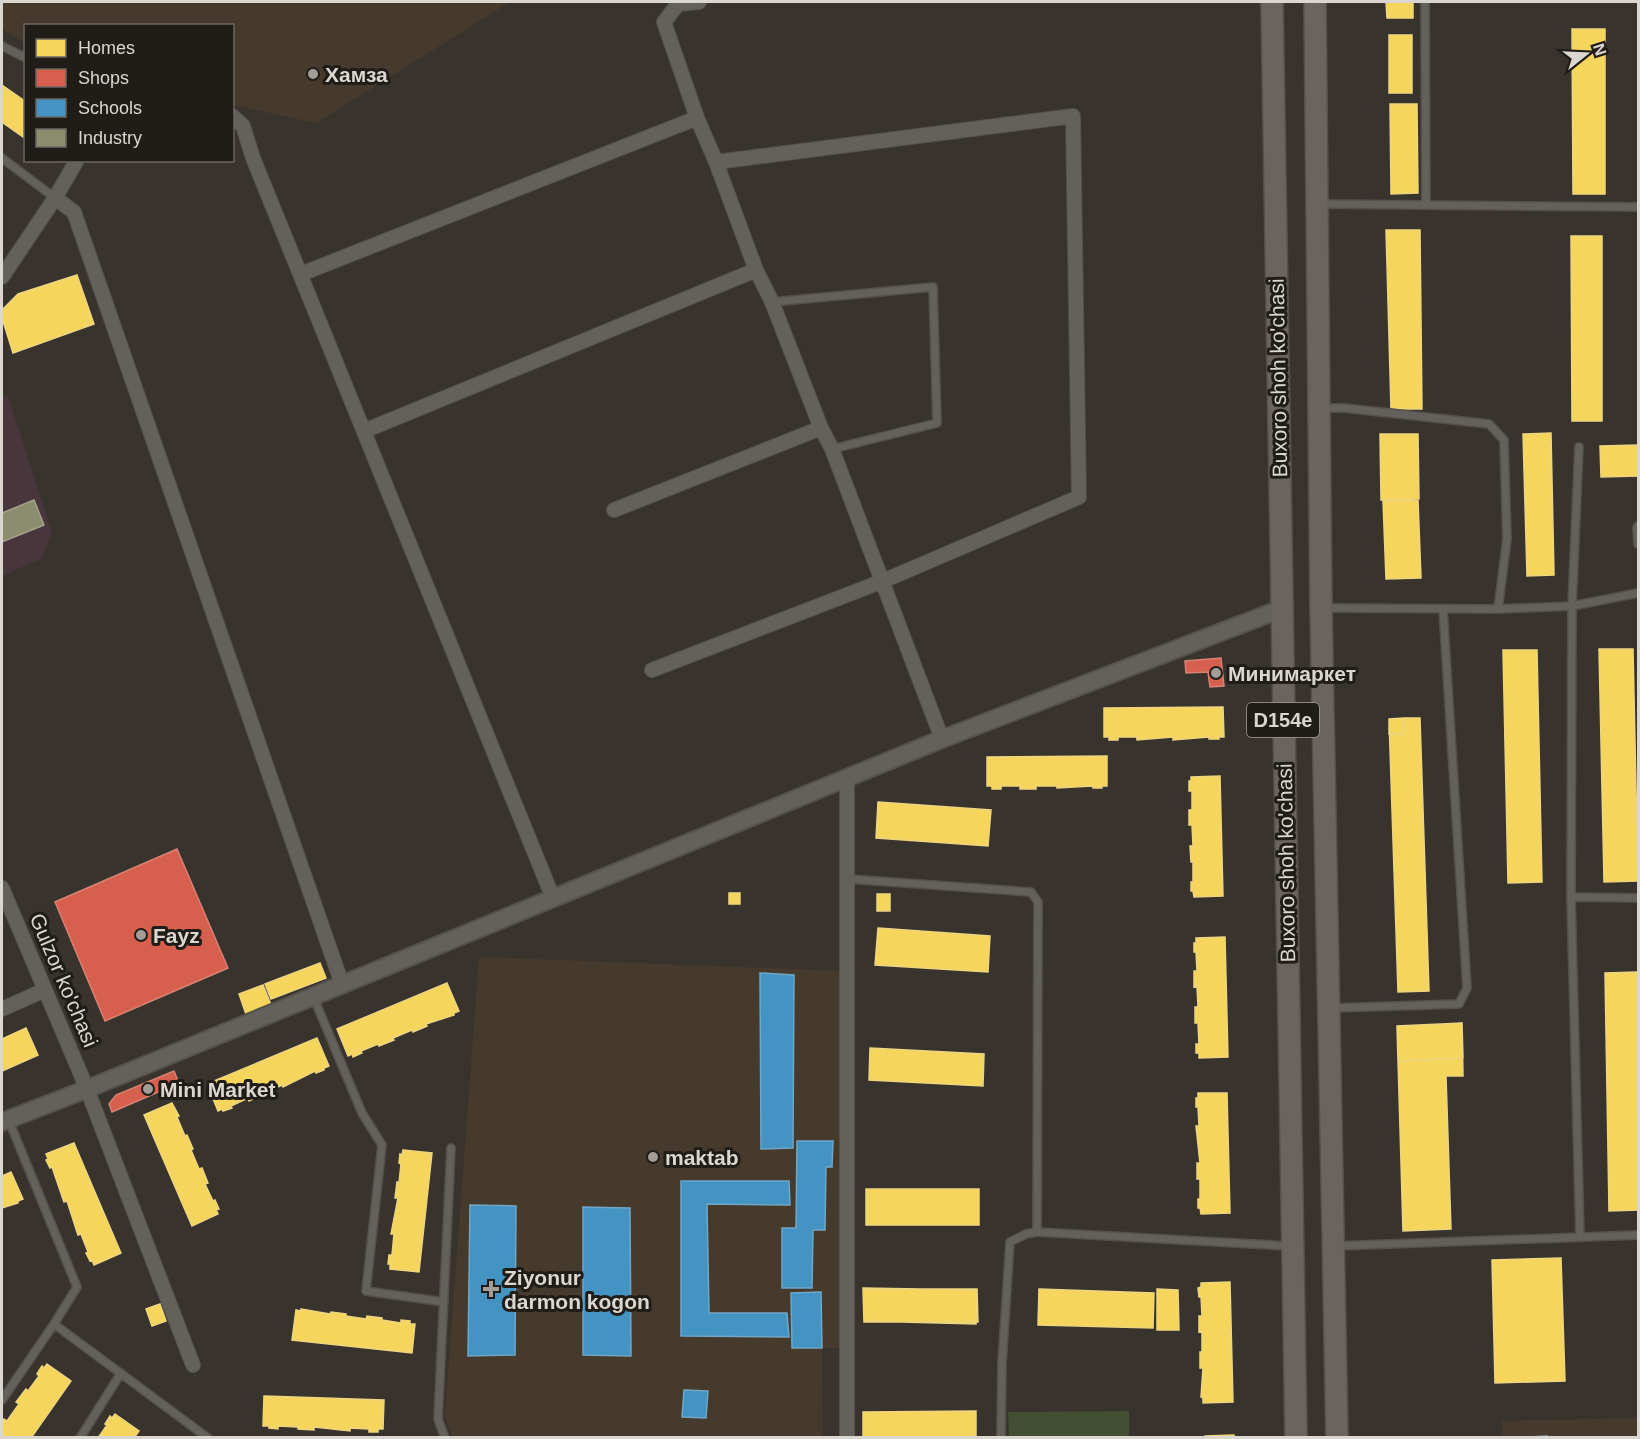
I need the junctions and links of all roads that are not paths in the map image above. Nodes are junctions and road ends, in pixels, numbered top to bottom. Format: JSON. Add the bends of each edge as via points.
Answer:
{"nodes":[{"id":1,"x":699,"y":2,"type":"edge"},
{"id":2,"x":1272,"y":2,"type":"edge"},
{"id":3,"x":1315,"y":2,"type":"edge"},
{"id":4,"x":1425,"y":2,"type":"edge"},
{"id":5,"x":2,"y":46,"type":"edge"},
{"id":6,"x":24,"y":57,"type":"edge"},
{"id":7,"x":234,"y":118,"type":"edge"},
{"id":8,"x":697,"y":118,"type":"junction"},
{"id":9,"x":2,"y":158,"type":"edge"},
{"id":10,"x":76,"y":162,"type":"edge"},
{"id":11,"x":716,"y":162,"type":"junction"},
{"id":12,"x":55,"y":198,"type":"junction"},
{"id":13,"x":1317,"y":204,"type":"junction"},
{"id":14,"x":1426,"y":205,"type":"junction"},
{"id":15,"x":1638,"y":207,"type":"edge"},
{"id":16,"x":756,"y":270,"type":"junction"},
{"id":17,"x":3,"y":271,"type":"edge"},
{"id":18,"x":301,"y":274,"type":"junction"},
{"id":19,"x":772,"y":302,"type":"junction"},
{"id":20,"x":1320,"y":408,"type":"junction"},
{"id":21,"x":821,"y":428,"type":"junction"},
{"id":22,"x":364,"y":431,"type":"junction"},
{"id":23,"x":1579,"y":447,"type":"dead end"},
{"id":24,"x":832,"y":449,"type":"junction"},
{"id":25,"x":614,"y":510,"type":"dead end"},
{"id":26,"x":1638,"y":526,"type":"edge"},
{"id":27,"x":1638,"y":544,"type":"edge"},
{"id":28,"x":883,"y":581,"type":"junction"},
{"id":29,"x":1638,"y":593,"type":"edge"},
{"id":30,"x":1572,"y":606,"type":"junction"},
{"id":31,"x":1322,"y":608,"type":"junction"},
{"id":32,"x":1281,"y":609,"type":"junction"},
{"id":33,"x":1443,"y":609,"type":"junction"},
{"id":34,"x":1498,"y":609,"type":"junction"},
{"id":35,"x":652,"y":670,"type":"dead end"},
{"id":36,"x":942,"y":739,"type":"junction"},
{"id":37,"x":847,"y":779,"type":"junction"},
{"id":38,"x":848,"y":879,"type":"junction"},
{"id":39,"x":2,"y":888,"type":"edge"},
{"id":40,"x":1571,"y":897,"type":"junction"},
{"id":41,"x":553,"y":898,"type":"junction"},
{"id":42,"x":1638,"y":898,"type":"edge"},
{"id":43,"x":342,"y":984,"type":"junction"},
{"id":44,"x":45,"y":990,"type":"junction"},
{"id":45,"x":313,"y":996,"type":"junction"},
{"id":46,"x":2,"y":1009,"type":"edge"},
{"id":47,"x":1329,"y":1009,"type":"junction"},
{"id":48,"x":87,"y":1089,"type":"junction"},
{"id":49,"x":5,"y":1121,"type":"edge"},
{"id":50,"x":451,"y":1148,"type":"dead end"},
{"id":51,"x":1037,"y":1232,"type":"junction"},
{"id":52,"x":1638,"y":1235,"type":"edge"},
{"id":53,"x":1580,"y":1236,"type":"junction"},
{"id":54,"x":1292,"y":1246,"type":"junction"},
{"id":55,"x":1333,"y":1246,"type":"junction"},
{"id":56,"x":444,"y":1302,"type":"junction"},
{"id":57,"x":54,"y":1324,"type":"junction"},
{"id":58,"x":193,"y":1365,"type":"dead end"},
{"id":59,"x":121,"y":1373,"type":"junction"},
{"id":60,"x":2,"y":1400,"type":"edge"},
{"id":61,"x":80,"y":1437,"type":"edge"},
{"id":62,"x":208,"y":1437,"type":"edge"},
{"id":63,"x":445,"y":1437,"type":"edge"},
{"id":64,"x":847,"y":1437,"type":"edge"},
{"id":65,"x":1001,"y":1437,"type":"edge"},
{"id":66,"x":1296,"y":1437,"type":"edge"},
{"id":67,"x":1336,"y":1437,"type":"edge"}],
"edges":[{"from":1,"to":8,"type":"street","via":[[678,4],[664,22]]},
{"from":2,"to":32,"type":"main road","name":"Buxoro shoh ko'chasi","number":"D154e"},
{"from":3,"to":13,"type":"main road","name":"Buxoro shoh ko'chasi","number":"D154e"},
{"from":4,"to":14,"type":"lane"},
{"from":5,"to":6,"type":"lane"},
{"from":7,"to":18,"type":"street","via":[[243,126]]},
{"from":8,"to":11,"type":"street"},
{"from":8,"to":18,"type":"street"},
{"from":9,"to":12,"type":"lane"},
{"from":10,"to":12,"type":"street"},
{"from":11,"to":16,"type":"street"},
{"from":11,"to":28,"type":"street","via":[[1073,116],[1080,497]]},
{"from":12,"to":17,"type":"street"},
{"from":12,"to":43,"type":"street","via":[[74,212]]},
{"from":13,"to":14,"type":"lane"},
{"from":13,"to":20,"type":"main road","name":"Buxoro shoh ko'chasi","number":"D154e"},
{"from":14,"to":15,"type":"lane"},
{"from":16,"to":19,"type":"street"},
{"from":16,"to":22,"type":"street"},
{"from":18,"to":22,"type":"street"},
{"from":19,"to":21,"type":"street"},
{"from":19,"to":24,"type":"lane","via":[[933,287],[937,423]]},
{"from":20,"to":31,"type":"main road","name":"Buxoro shoh ko'chasi","number":"D154e"},
{"from":20,"to":34,"type":"lane","via":[[1489,424],[1504,440],[1507,539]]},
{"from":21,"to":24,"type":"street"},
{"from":21,"to":25,"type":"street"},
{"from":22,"to":41,"type":"street"},
{"from":23,"to":30,"type":"lane"},
{"from":24,"to":28,"type":"street"},
{"from":26,"to":27,"type":"lane"},
{"from":28,"to":35,"type":"street"},
{"from":28,"to":36,"type":"street"},
{"from":29,"to":30,"type":"lane"},
{"from":30,"to":34,"type":"lane"},
{"from":30,"to":40,"type":"lane"},
{"from":31,"to":33,"type":"lane"},
{"from":31,"to":47,"type":"main road","name":"Buxoro shoh ko'chasi","number":"D154e"},
{"from":32,"to":36,"type":"street"},
{"from":32,"to":54,"type":"main road","name":"Buxoro shoh ko'chasi","number":"D154e"},
{"from":33,"to":34,"type":"lane"},
{"from":33,"to":47,"type":"lane","via":[[1467,988],[1459,1004]]},
{"from":36,"to":37,"type":"street"},
{"from":37,"to":38,"type":"street"},
{"from":37,"to":41,"type":"street"},
{"from":38,"to":51,"type":"lane","via":[[1031,892],[1038,902]]},
{"from":38,"to":64,"type":"street"},
{"from":39,"to":44,"type":"street","name":"Gulzor ko'chasi"},
{"from":40,"to":42,"type":"lane"},
{"from":40,"to":53,"type":"lane"},
{"from":41,"to":43,"type":"street"},
{"from":43,"to":45,"type":"street"},
{"from":44,"to":46,"type":"street"},
{"from":44,"to":48,"type":"street","name":"Gulzor ko'chasi"},
{"from":45,"to":48,"type":"street"},
{"from":45,"to":56,"type":"lane","via":[[362,1113],[382,1145],[366,1291]]},
{"from":47,"to":55,"type":"main road","name":"Buxoro shoh ko'chasi","number":"D154e"},
{"from":48,"to":49,"type":"street"},
{"from":48,"to":58,"type":"street","name":"Gulzor ko'chasi"},
{"from":49,"to":57,"type":"lane","via":[[77,1287]]},
{"from":50,"to":56,"type":"lane"},
{"from":51,"to":54,"type":"lane"},
{"from":51,"to":65,"type":"lane","via":[[1010,1242]]},
{"from":52,"to":53,"type":"lane"},
{"from":53,"to":55,"type":"lane"},
{"from":54,"to":66,"type":"main road","name":"Buxoro shoh ko'chasi","number":"D154e"},
{"from":55,"to":67,"type":"main road","name":"Buxoro shoh ko'chasi","number":"D154e"},
{"from":56,"to":63,"type":"lane","via":[[438,1419]]},
{"from":57,"to":59,"type":"lane"},
{"from":57,"to":60,"type":"lane"},
{"from":59,"to":61,"type":"lane"},
{"from":59,"to":62,"type":"lane"}]}
